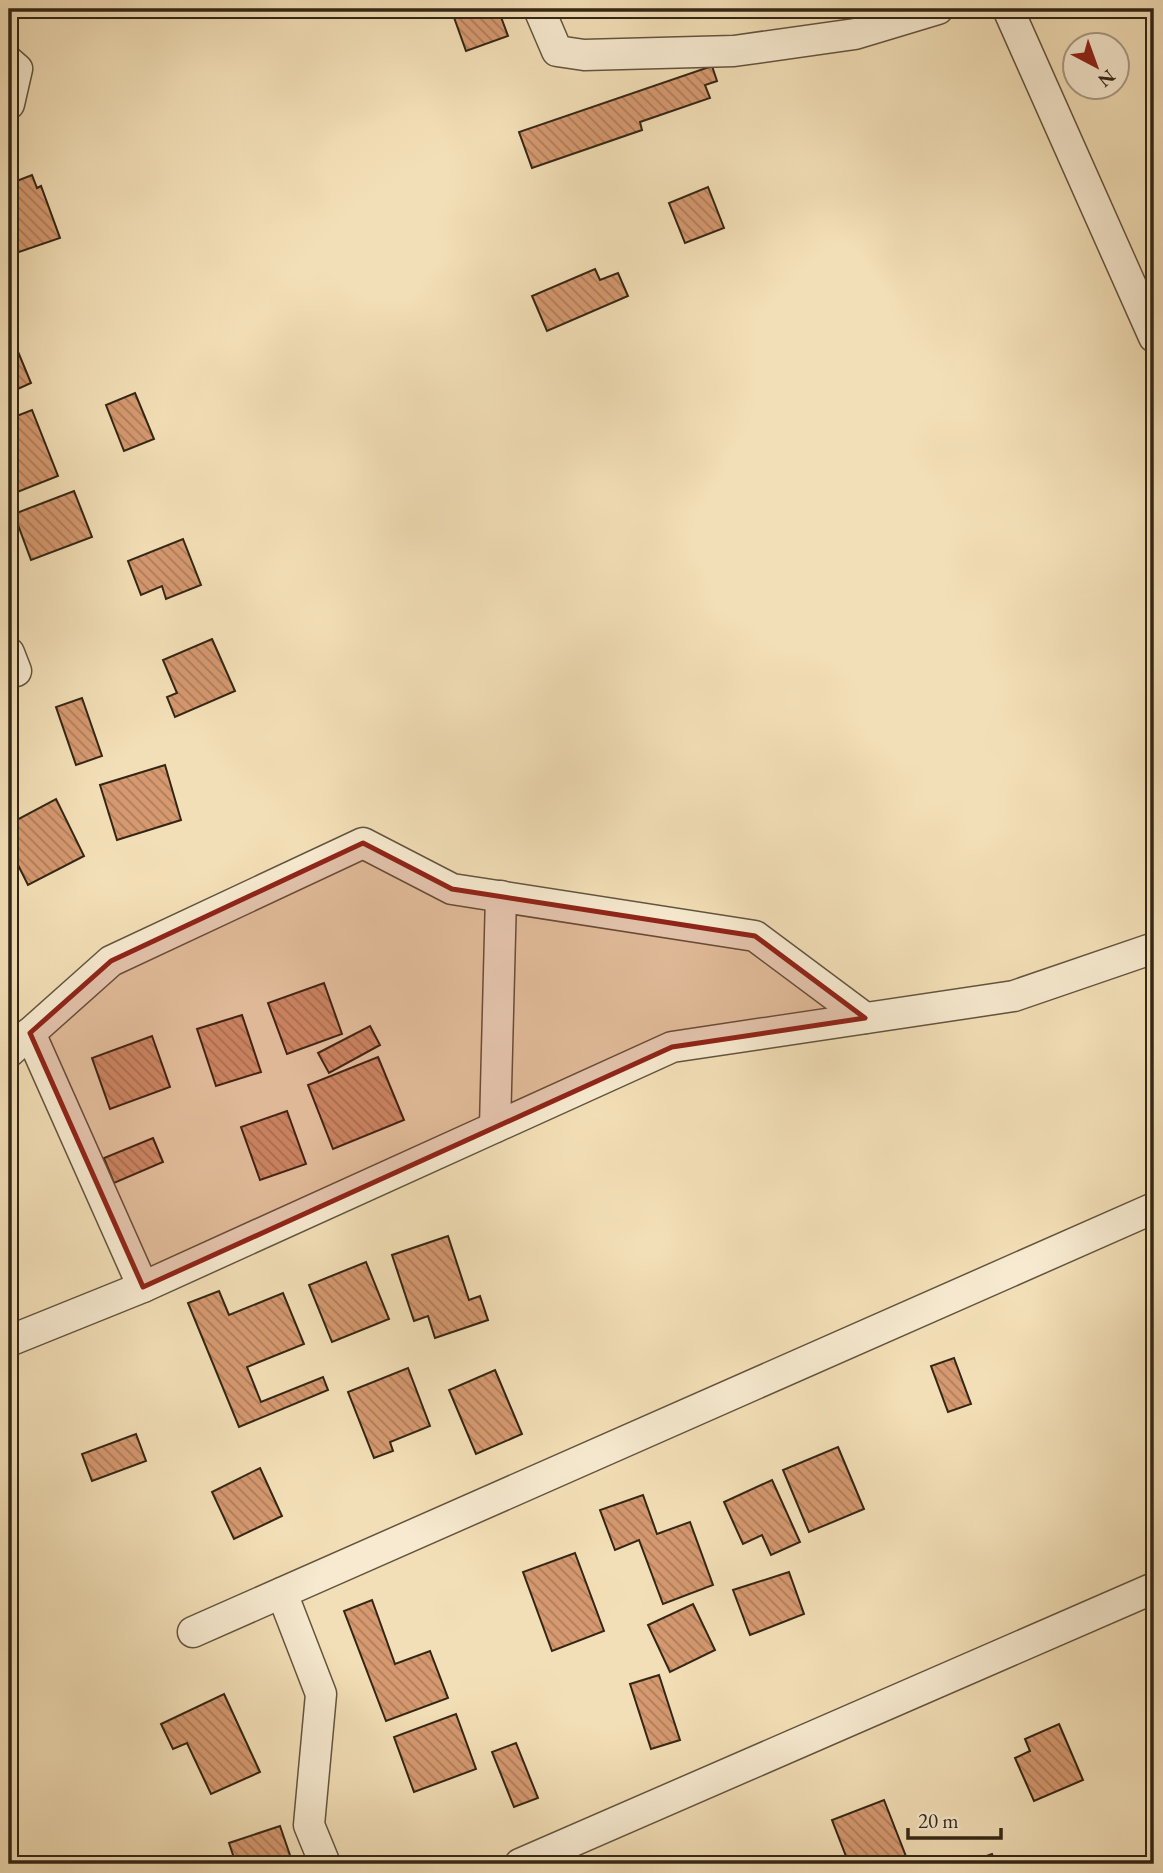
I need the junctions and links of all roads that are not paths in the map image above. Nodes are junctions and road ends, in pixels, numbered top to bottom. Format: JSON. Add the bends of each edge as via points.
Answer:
{"nodes":[{"id":1,"x":539,"y":9,"type":"edge"},
{"id":2,"x":938,"y":9,"type":"edge"},
{"id":3,"x":1008,"y":9,"type":"edge"},
{"id":4,"x":9,"y":62,"type":"edge"},
{"id":5,"x":9,"y":104,"type":"edge"},
{"id":6,"x":1154,"y":337,"type":"edge"},
{"id":7,"x":501,"y":896,"type":"junction"},
{"id":8,"x":1154,"y":948,"type":"edge"},
{"id":9,"x":865,"y":1018,"type":"junction"},
{"id":10,"x":19,"y":1043,"type":"edge"},
{"id":11,"x":495,"y":1127,"type":"junction"},
{"id":12,"x":1154,"y":1208,"type":"edge"},
{"id":13,"x":143,"y":1287,"type":"junction"},
{"id":14,"x":9,"y":1341,"type":"edge"},
{"id":15,"x":1154,"y":1588,"type":"edge"},
{"id":16,"x":282,"y":1593,"type":"junction"},
{"id":17,"x":193,"y":1632,"type":"dead end"},
{"id":18,"x":325,"y":1864,"type":"edge"},
{"id":19,"x":520,"y":1864,"type":"edge"}],
"edges":[{"from":1,"to":2,"type":"street","via":[[557,51],[584,55],[734,51],[855,34]]},
{"from":3,"to":6,"type":"street"},
{"from":4,"to":5,"type":"street","via":[[17,69]]},
{"from":7,"to":9,"type":"street","via":[[755,936]]},
{"from":7,"to":10,"type":"street","via":[[452,889],[363,842],[111,961]]},
{"from":7,"to":11,"type":"street"},
{"from":8,"to":9,"type":"street","via":[[1014,996]]},
{"from":9,"to":11,"type":"street","via":[[672,1047]]},
{"from":10,"to":13,"type":"street"},
{"from":11,"to":13,"type":"street"},
{"from":12,"to":16,"type":"street"},
{"from":13,"to":14,"type":"street"},
{"from":15,"to":19,"type":"street"},
{"from":16,"to":17,"type":"street"},
{"from":16,"to":18,"type":"street","via":[[321,1694],[309,1825]]}]}
